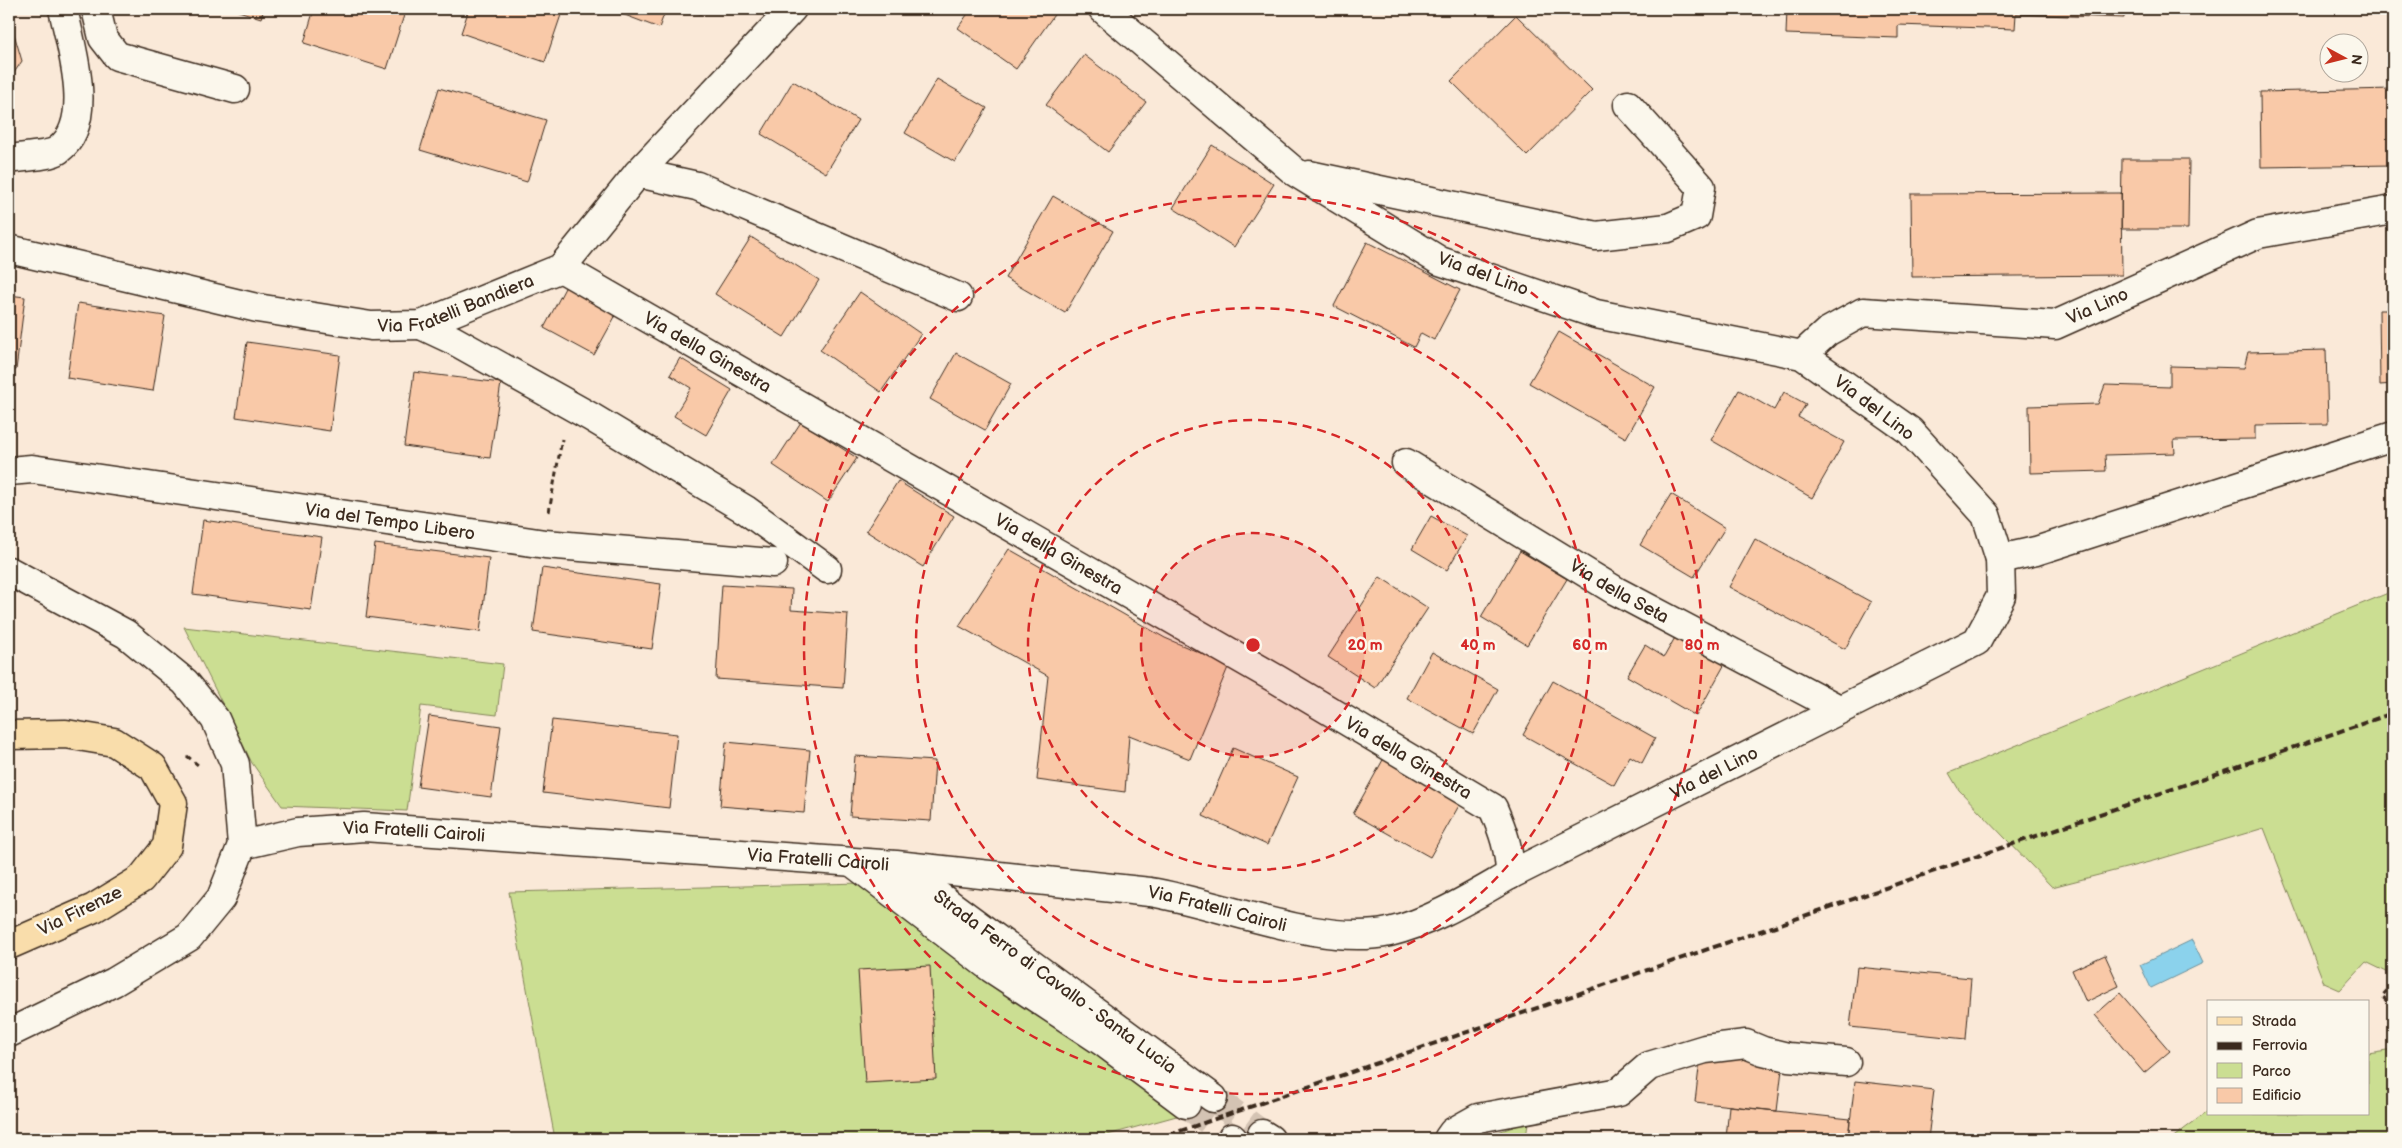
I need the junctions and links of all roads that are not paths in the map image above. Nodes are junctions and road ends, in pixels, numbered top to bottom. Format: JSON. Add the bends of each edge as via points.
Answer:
{"nodes":[{"id":1,"x":63,"y":9,"type":"edge"},
{"id":2,"x":96,"y":9,"type":"edge"},
{"id":3,"x":792,"y":9,"type":"edge"},
{"id":4,"x":1103,"y":9,"type":"edge"},
{"id":5,"x":235,"y":89,"type":"dead end"},
{"id":6,"x":1628,"y":105,"type":"dead end"},
{"id":7,"x":9,"y":159,"type":"edge"},
{"id":8,"x":1294,"y":172,"type":"junction"},
{"id":9,"x":638,"y":173,"type":"junction"},
{"id":10,"x":2393,"y":210,"type":"edge"},
{"id":11,"x":9,"y":249,"type":"edge"},
{"id":12,"x":561,"y":268,"type":"junction"},
{"id":13,"x":958,"y":297,"type":"dead end"},
{"id":14,"x":421,"y":325,"type":"junction"},
{"id":15,"x":1802,"y":355,"type":"junction"},
{"id":16,"x":2393,"y":436,"type":"edge"},
{"id":17,"x":1406,"y":463,"type":"dead end"},
{"id":18,"x":9,"y":471,"type":"edge"},
{"id":19,"x":2000,"y":559,"type":"junction"},
{"id":20,"x":773,"y":563,"type":"dead end"},
{"id":21,"x":827,"y":570,"type":"dead end"},
{"id":22,"x":9,"y":571,"type":"edge"},
{"id":23,"x":1838,"y":709,"type":"junction"},
{"id":24,"x":9,"y":736,"type":"edge"},
{"id":25,"x":242,"y":845,"type":"junction"},
{"id":26,"x":852,"y":862,"type":"junction"},
{"id":27,"x":896,"y":865,"type":"junction"},
{"id":28,"x":1510,"y":875,"type":"junction"},
{"id":29,"x":1389,"y":932,"type":"joint"},
{"id":30,"x":9,"y":945,"type":"edge"},
{"id":31,"x":9,"y":1033,"type":"edge"},
{"id":32,"x":1846,"y":1062,"type":"dead end"},
{"id":33,"x":1213,"y":1098,"type":"tunnel mouth"},
{"id":34,"x":1186,"y":1104,"type":"tunnel mouth"},
{"id":35,"x":1448,"y":1139,"type":"edge"}],
"edges":[{"from":1,"to":7,"type":"street","via":[[76,74],[78,118],[71,137],[56,152]]},
{"from":2,"to":5,"type":"street","via":[[103,38],[117,56]]},
{"from":3,"to":9,"type":"street","name":"Via Fratelli Bandiera"},
{"from":4,"to":8,"type":"street","name":"Via del Lino"},
{"from":6,"to":8,"type":"street","via":[[1701,187],[1696,216],[1668,228],[1596,236]]},
{"from":8,"to":15,"type":"street","name":"Via del Lino","via":[[1440,261],[1596,314]]},
{"from":9,"to":12,"type":"street","name":"Via Fratelli Bandiera"},
{"from":9,"to":13,"type":"street","via":[[697,186]]},
{"from":10,"to":15,"type":"street","name":"Via Lino","via":[[2258,234],[2055,325],[1863,312],[1827,332]]},
{"from":11,"to":14,"type":"street","name":"Via Fratelli Bandiera","via":[[257,308],[372,326]]},
{"from":12,"to":14,"type":"street","name":"Via Fratelli Bandiera"},
{"from":12,"to":28,"type":"street","name":"Via della Ginestra","via":[[1278,680],[1493,808],[1510,855]]},
{"from":14,"to":21,"type":"street","via":[[569,404],[746,510]]},
{"from":15,"to":19,"type":"street","name":"Via del Lino","via":[[1910,431],[1986,515]]},
{"from":16,"to":19,"type":"street","via":[[2036,551]]},
{"from":17,"to":23,"type":"street","name":"Via della Seta","via":[[1616,591]]},
{"from":18,"to":20,"type":"street","name":"Via del Tempo Libero","via":[[32,470],[545,544]]},
{"from":19,"to":23,"type":"street","name":"Via del Lino","via":[[2001,596],[1977,641]]},
{"from":22,"to":25,"type":"street","via":[[126,634],[185,682],[215,719],[235,764]]},
{"from":23,"to":28,"type":"street","name":"Via del Lino"},
{"from":24,"to":30,"type":"main road","name":"Via Firenze","via":[[66,734],[114,742],[153,768],[174,803],[167,846],[141,879],[94,908]]},
{"from":25,"to":26,"type":"street","name":"Via Fratelli Cairoli","via":[[298,832],[364,828]]},
{"from":25,"to":31,"type":"street","via":[[221,898],[189,937],[114,982]]},
{"from":26,"to":27,"type":"street","name":"Via Fratelli Cairoli"},
{"from":26,"to":34,"type":"street","via":[[991,968],[1103,1042]]},
{"from":27,"to":29,"type":"street","name":"Via Fratelli Cairoli","via":[[1176,896],[1303,929],[1348,934]]},
{"from":27,"to":33,"type":"street","name":"Strada Ferro di Cavallo - Santa Lucia"},
{"from":28,"to":29,"type":"street","name":"Via del Lino","via":[[1450,909]]},
{"from":32,"to":35,"type":"street","via":[[1788,1057],[1746,1044],[1704,1049],[1649,1066],[1619,1092],[1478,1118],[1453,1132]]}]}
